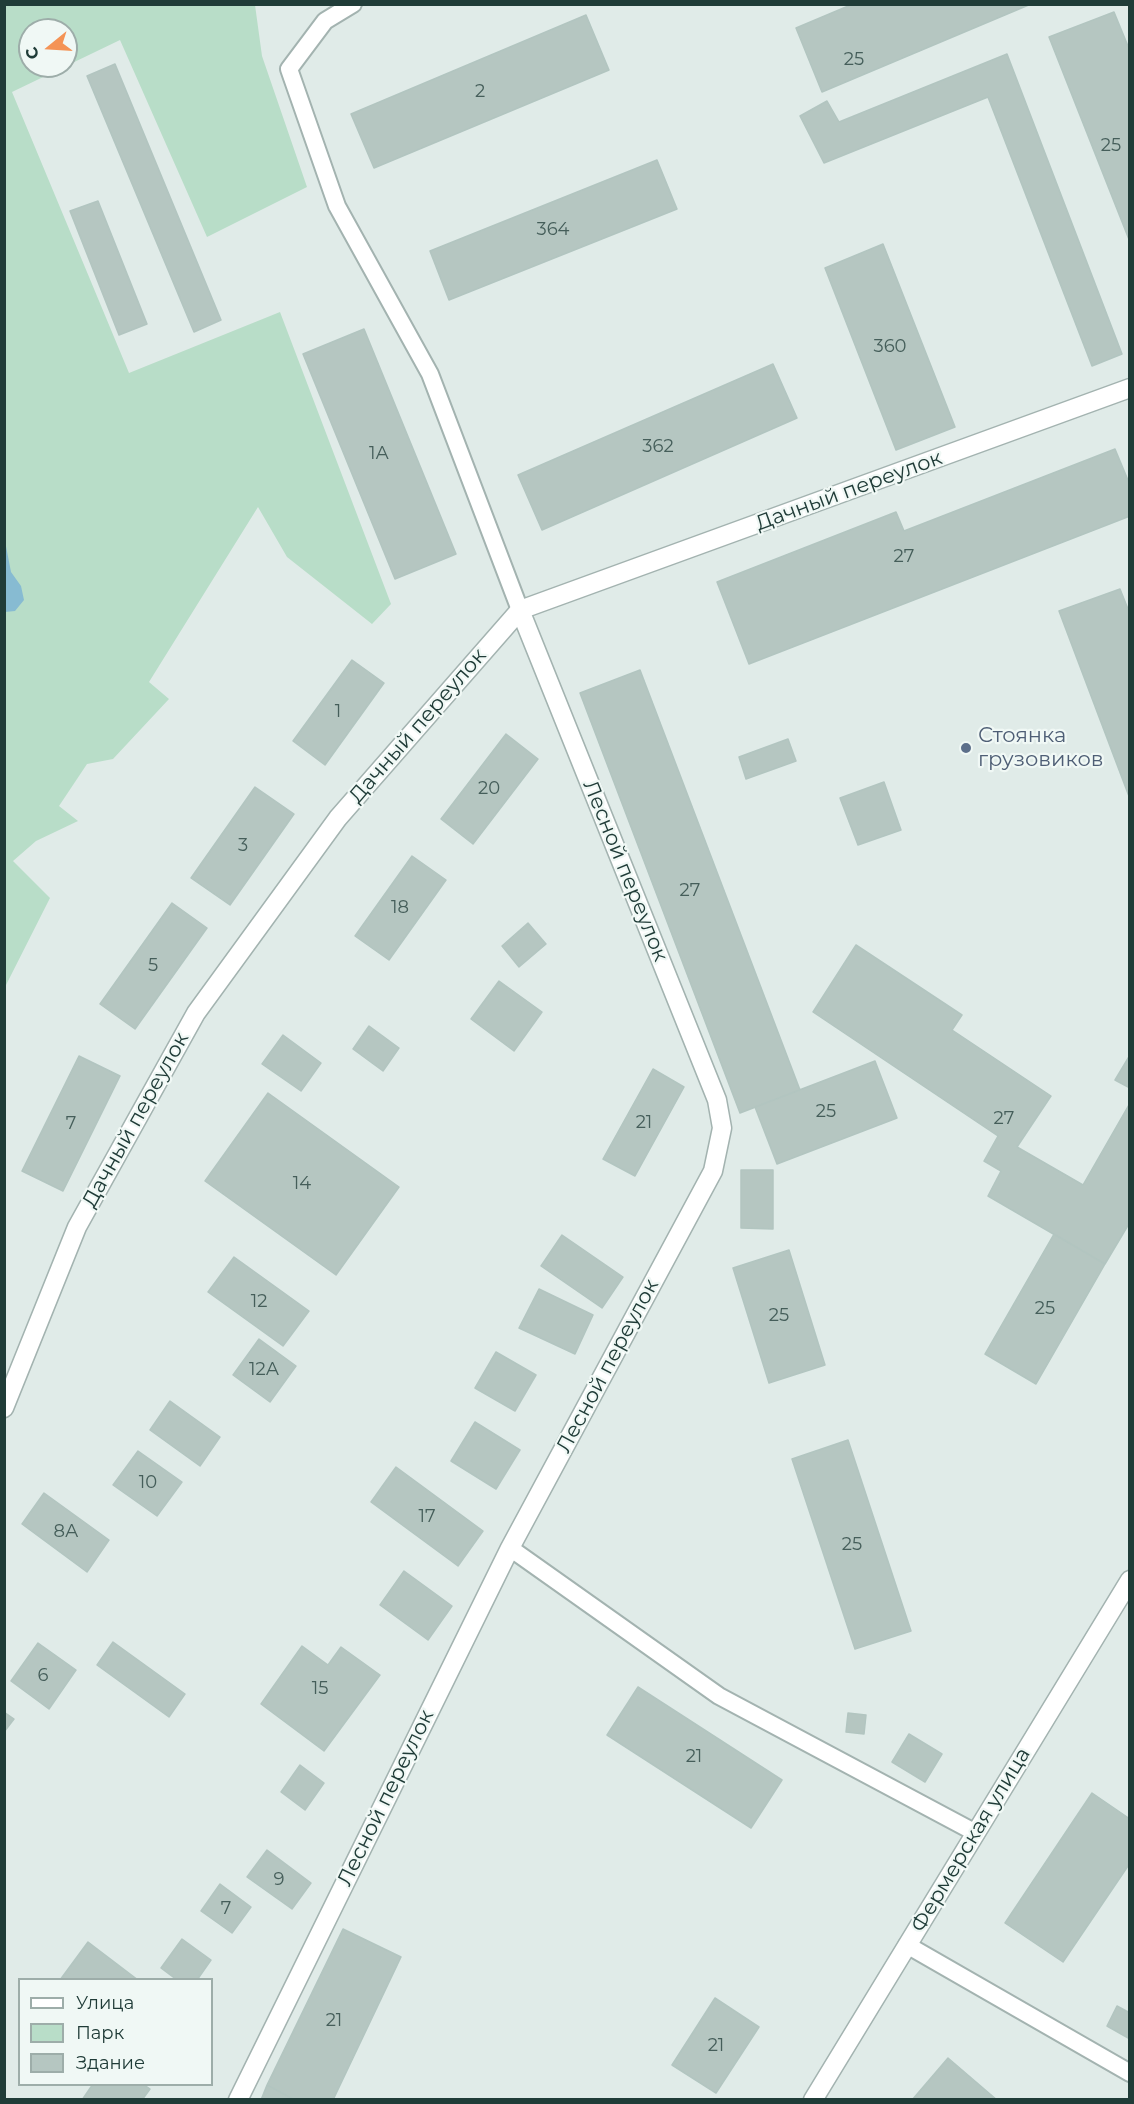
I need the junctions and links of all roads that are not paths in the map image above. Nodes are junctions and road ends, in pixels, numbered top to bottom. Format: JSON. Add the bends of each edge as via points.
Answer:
{"nodes":[{"id":1,"x":353,"y":4,"type":"edge"},
{"id":2,"x":1130,"y":388,"type":"edge"},
{"id":3,"x":520,"y":610,"type":"junction"},
{"id":4,"x":4,"y":1408,"type":"edge"},
{"id":5,"x":510,"y":1548,"type":"junction"},
{"id":6,"x":1130,"y":1580,"type":"edge"},
{"id":7,"x":976,"y":1833,"type":"junction"},
{"id":8,"x":907,"y":1945,"type":"junction"},
{"id":9,"x":1130,"y":2073,"type":"edge"},
{"id":10,"x":238,"y":2100,"type":"edge"},
{"id":11,"x":813,"y":2100,"type":"edge"}],
"edges":[{"from":1,"to":3,"type":"lane","via":[[325,21],[289,69],[337,206],[430,374]]},
{"from":2,"to":3,"type":"street","name":"Дачный переулок"},
{"from":3,"to":4,"type":"street","name":"Дачный переулок","via":[[338,818],[196,1013],[77,1227]]},
{"from":3,"to":5,"type":"street","name":"Лесной переулок","via":[[717,1100],[722,1128],[713,1171]]},
{"from":5,"to":7,"type":"lane","via":[[719,1696]]},
{"from":5,"to":10,"type":"street","name":"Лесной переулок"},
{"from":6,"to":7,"type":"street","name":"Фермерская улица"},
{"from":7,"to":8,"type":"street","name":"Фермерская улица"},
{"from":8,"to":9,"type":"lane"},
{"from":8,"to":11,"type":"street","name":"Фермерская улица"}]}
